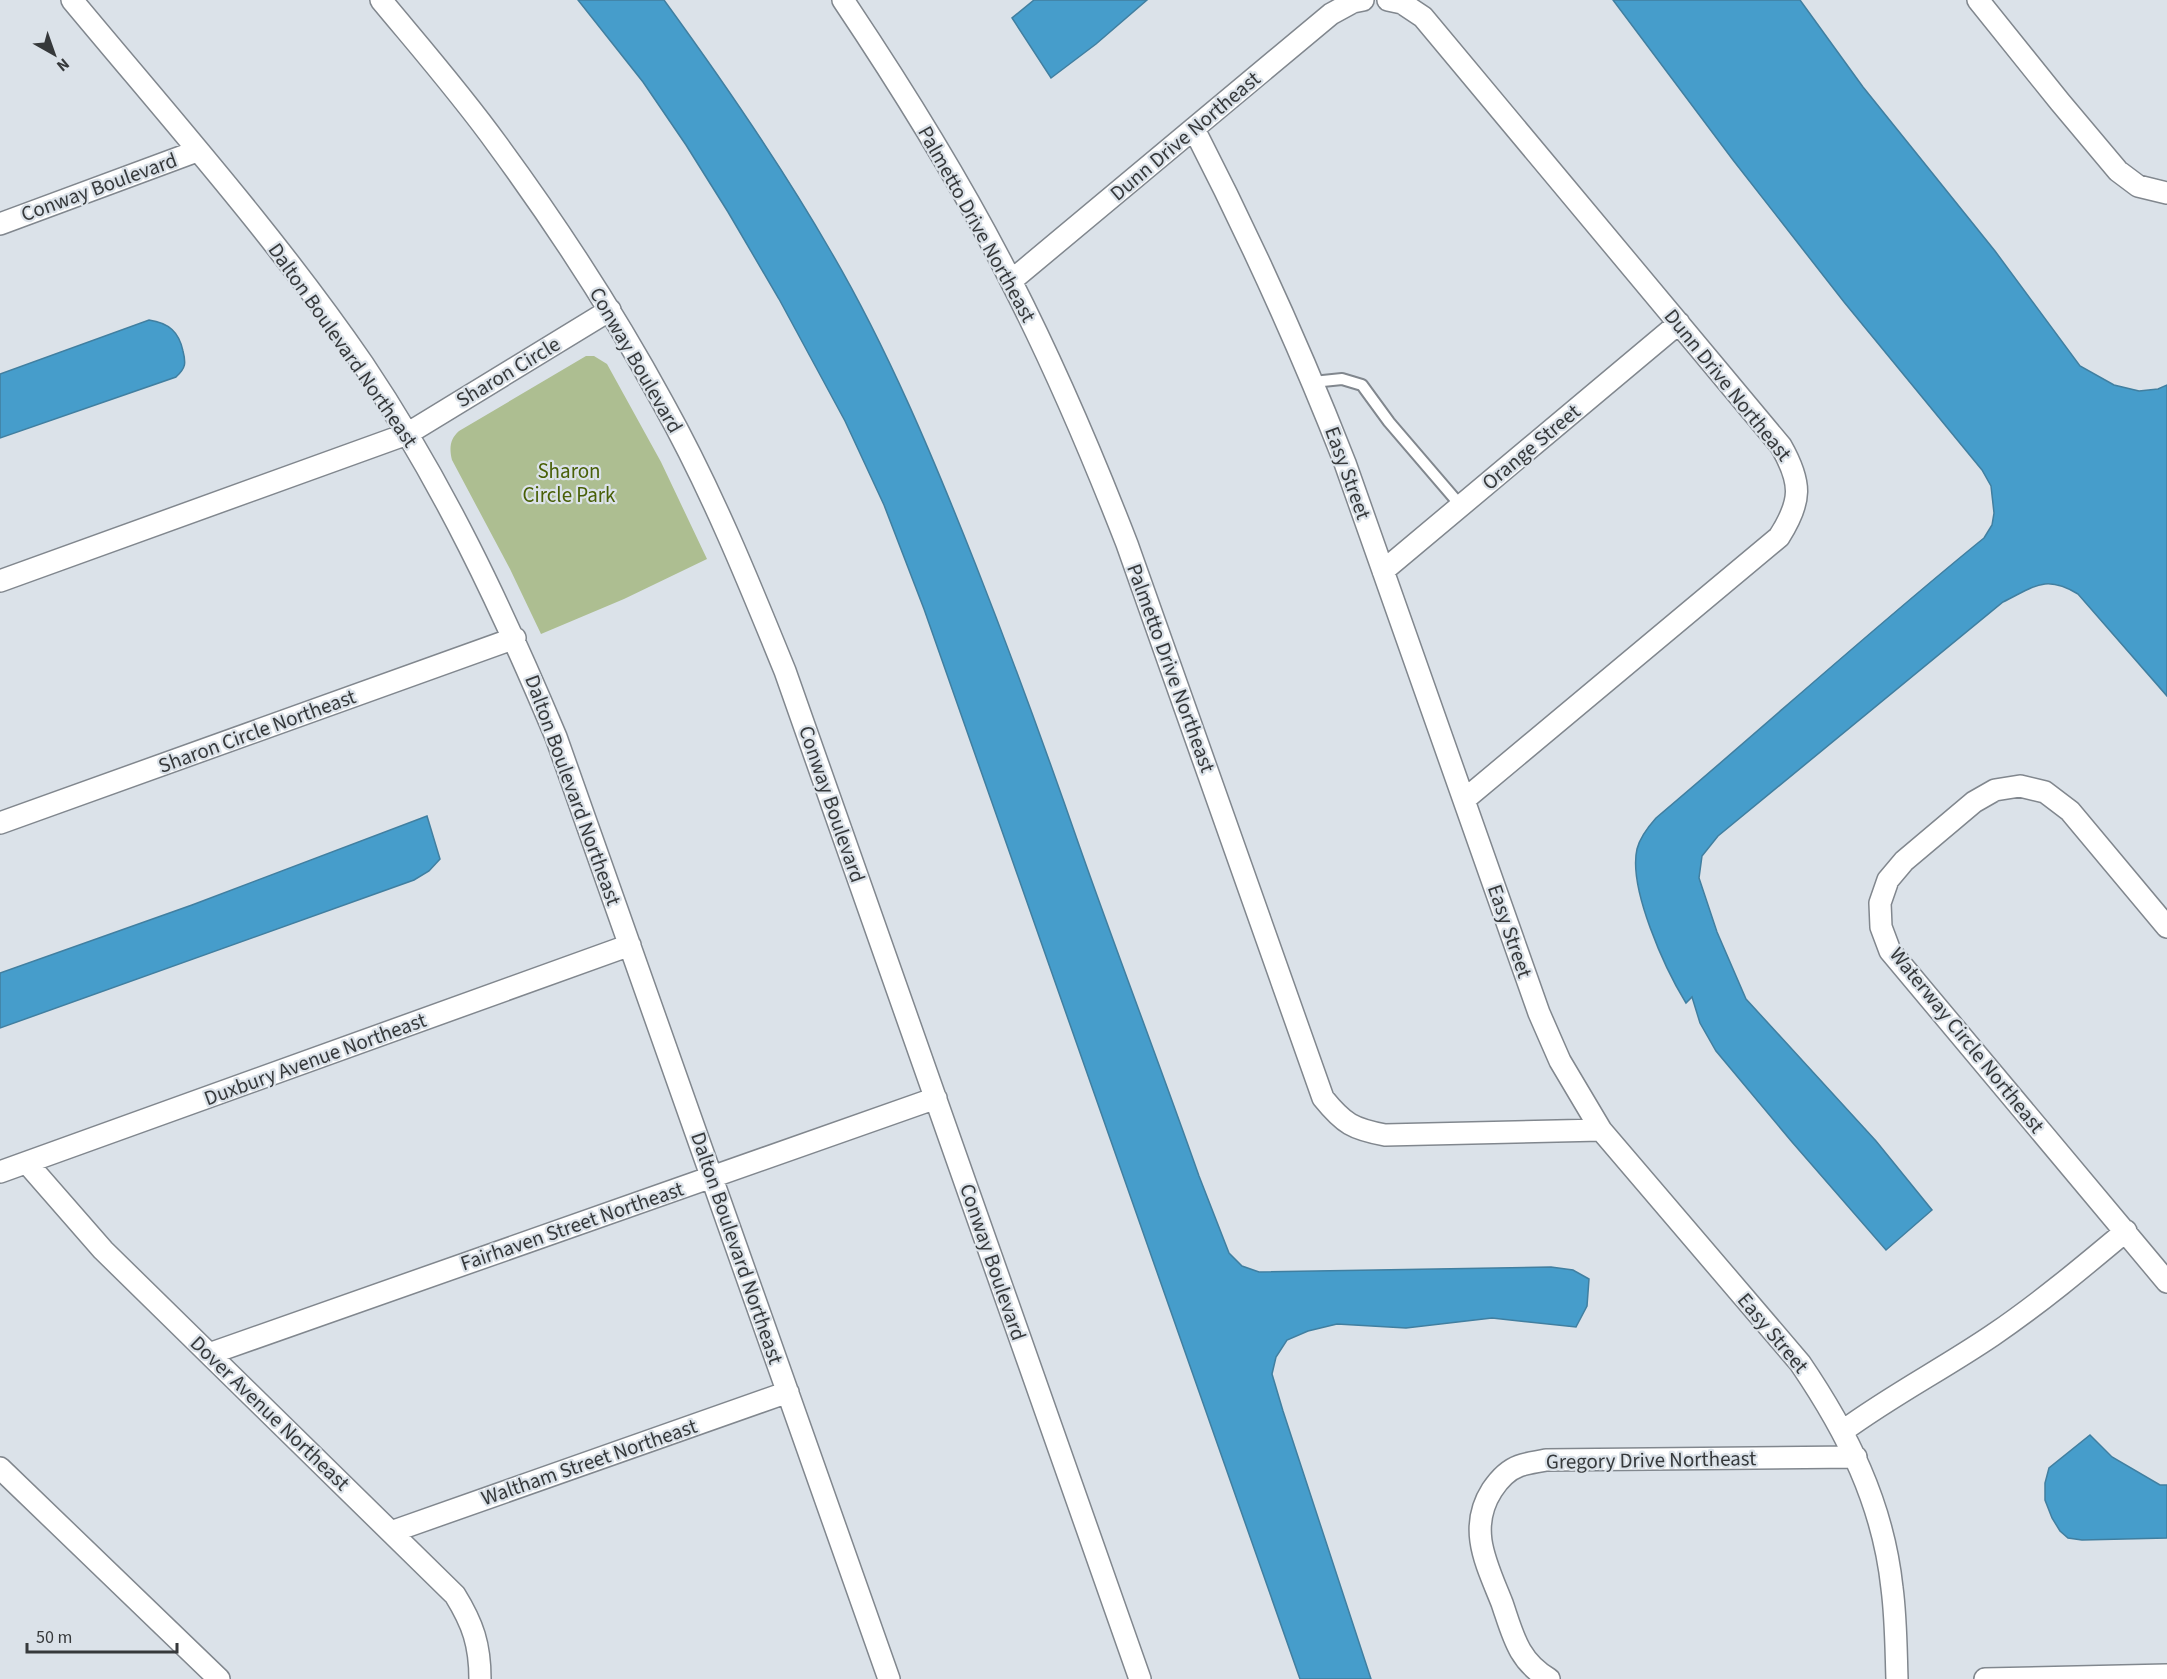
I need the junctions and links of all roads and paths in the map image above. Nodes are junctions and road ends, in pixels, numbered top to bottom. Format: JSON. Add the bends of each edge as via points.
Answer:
{"nodes":[{"id":1,"x":72,"y":0,"type":"edge"},
{"id":2,"x":381,"y":0,"type":"edge"},
{"id":3,"x":843,"y":0,"type":"edge"},
{"id":4,"x":1363,"y":0,"type":"edge"},
{"id":5,"x":1388,"y":0,"type":"edge"},
{"id":6,"x":1978,"y":0,"type":"edge"},
{"id":7,"x":1194,"y":129,"type":"junction"},
{"id":8,"x":197,"y":150,"type":"junction"},
{"id":9,"x":2167,"y":193,"type":"edge"},
{"id":10,"x":0,"y":224,"type":"edge"},
{"id":11,"x":1011,"y":281,"type":"junction"},
{"id":12,"x":610,"y":310,"type":"junction"},
{"id":13,"x":1679,"y":324,"type":"junction"},
{"id":14,"x":1313,"y":382,"type":"junction"},
{"id":15,"x":407,"y":434,"type":"junction"},
{"id":16,"x":1461,"y":506,"type":"junction"},
{"id":17,"x":1383,"y":571,"type":"junction"},
{"id":18,"x":0,"y":581,"type":"edge"},
{"id":19,"x":515,"y":638,"type":"junction"},
{"id":20,"x":1464,"y":800,"type":"junction"},
{"id":21,"x":0,"y":823,"type":"edge"},
{"id":22,"x":2167,"y":927,"type":"edge"},
{"id":23,"x":630,"y":945,"type":"junction"},
{"id":24,"x":936,"y":1098,"type":"junction"},
{"id":25,"x":1601,"y":1130,"type":"junction"},
{"id":26,"x":27,"y":1163,"type":"junction"},
{"id":27,"x":0,"y":1173,"type":"edge"},
{"id":28,"x":712,"y":1177,"type":"junction"},
{"id":29,"x":2126,"y":1231,"type":"junction"},
{"id":30,"x":2167,"y":1282,"type":"edge"},
{"id":31,"x":209,"y":1354,"type":"junction"},
{"id":32,"x":788,"y":1392,"type":"junction"},
{"id":33,"x":1844,"y":1431,"type":"junction"},
{"id":34,"x":1856,"y":1457,"type":"junction"},
{"id":35,"x":0,"y":1468,"type":"edge"},
{"id":36,"x":391,"y":1532,"type":"junction"},
{"id":37,"x":2167,"y":1675,"type":"edge"},
{"id":38,"x":219,"y":1679,"type":"edge"},
{"id":39,"x":480,"y":1679,"type":"edge"},
{"id":40,"x":889,"y":1679,"type":"edge"},
{"id":41,"x":1140,"y":1679,"type":"edge"},
{"id":42,"x":1549,"y":1679,"type":"edge"},
{"id":43,"x":1897,"y":1679,"type":"edge"},
{"id":44,"x":1985,"y":1679,"type":"edge"}],
"edges":[{"from":1,"to":8,"type":"street","name":"Dalton Boulevard Northeast"},
{"from":2,"to":12,"type":"street","name":"Conway Boulevard","via":[[496,143]]},
{"from":3,"to":11,"type":"street","name":"Palmetto Drive Northeast","via":[[927,130]]},
{"from":4,"to":7,"type":"street","name":"Dunn Drive Northeast","via":[[1331,14]]},
{"from":5,"to":13,"type":"street","name":"Dunn Drive Northeast","via":[[1423,17]]},
{"from":6,"to":9,"type":"street","via":[[2118,171],[2138,186]]},
{"from":7,"to":11,"type":"street","name":"Dunn Drive Northeast"},
{"from":7,"to":14,"type":"street","name":"Easy Street","via":[[1273,288]]},
{"from":8,"to":10,"type":"street","name":"Conway Boulevard"},
{"from":8,"to":15,"type":"street","name":"Dalton Boulevard Northeast","via":[[306,285]]},
{"from":11,"to":25,"type":"street","name":"Palmetto Drive Northeast","via":[[1061,384],[1126,544],[1323,1098],[1339,1118],[1360,1130],[1385,1135]]},
{"from":12,"to":15,"type":"street","name":"Sharon Circle"},
{"from":12,"to":24,"type":"street","name":"Conway Boulevard","via":[[688,450],[744,569],[785,671]]},
{"from":13,"to":16,"type":"street","name":"Orange Street"},
{"from":13,"to":20,"type":"street","name":"Dunn Drive Northeast","via":[[1781,446],[1793,467],[1797,491],[1792,516],[1779,537]]},
{"from":14,"to":16,"type":"lane","via":[[1342,379],[1362,386]]},
{"from":14,"to":17,"type":"street","name":"Easy Street"},
{"from":15,"to":18,"type":"street"},
{"from":15,"to":19,"type":"street","name":"Dalton Boulevard Northeast","via":[[472,550]]},
{"from":16,"to":17,"type":"street","name":"Orange Street"},
{"from":17,"to":20,"type":"street","name":"Easy Street"},
{"from":19,"to":21,"type":"street","name":"Sharon Circle Northeast"},
{"from":19,"to":23,"type":"street","name":"Dalton Boulevard Northeast","via":[[556,737]]},
{"from":20,"to":25,"type":"street","name":"Easy Street","via":[[1549,1038]]},
{"from":22,"to":29,"type":"street","name":"Waterway Circle Northeast","via":[[2070,811],[2045,792],[2020,786],[1995,790],[1974,802],[1904,861],[1888,880],[1880,903],[1881,927],[1890,951]]},
{"from":23,"to":26,"type":"street","name":"Duxbury Avenue Northeast"},
{"from":23,"to":28,"type":"street","name":"Dalton Boulevard Northeast"},
{"from":24,"to":28,"type":"street","name":"Fairhaven Street Northeast"},
{"from":24,"to":41,"type":"street","name":"Conway Boulevard"},
{"from":25,"to":33,"type":"street","name":"Easy Street","via":[[1800,1363]]},
{"from":26,"to":27,"type":"street","name":"Duxbury Avenue Northeast"},
{"from":26,"to":31,"type":"street","name":"Dover Avenue Northeast","via":[[103,1250]]},
{"from":28,"to":31,"type":"street","name":"Fairhaven Street Northeast"},
{"from":28,"to":32,"type":"street","name":"Dalton Boulevard Northeast"},
{"from":29,"to":30,"type":"street","name":"Waterway Circle Northeast"},
{"from":29,"to":33,"type":"street","via":[[1995,1334],[1883,1402]]},
{"from":31,"to":36,"type":"street","name":"Dover Avenue Northeast"},
{"from":32,"to":36,"type":"street","name":"Waltham Street Northeast"},
{"from":32,"to":40,"type":"street","name":"Dalton Boulevard Northeast"},
{"from":33,"to":34,"type":"street","name":"Easy Street"},
{"from":34,"to":42,"type":"street","name":"Gregory Drive Northeast","via":[[1546,1460],[1518,1466],[1497,1481],[1484,1502],[1479,1527],[1482,1551],[1519,1651],[1535,1671]]},
{"from":34,"to":43,"type":"street","name":"Easy Street","via":[[1883,1536],[1892,1585]]},
{"from":35,"to":38,"type":"street"},
{"from":36,"to":39,"type":"street","name":"Dover Avenue Northeast","via":[[455,1595],[468,1616],[477,1639]]},
{"from":37,"to":44,"type":"street"}]}
